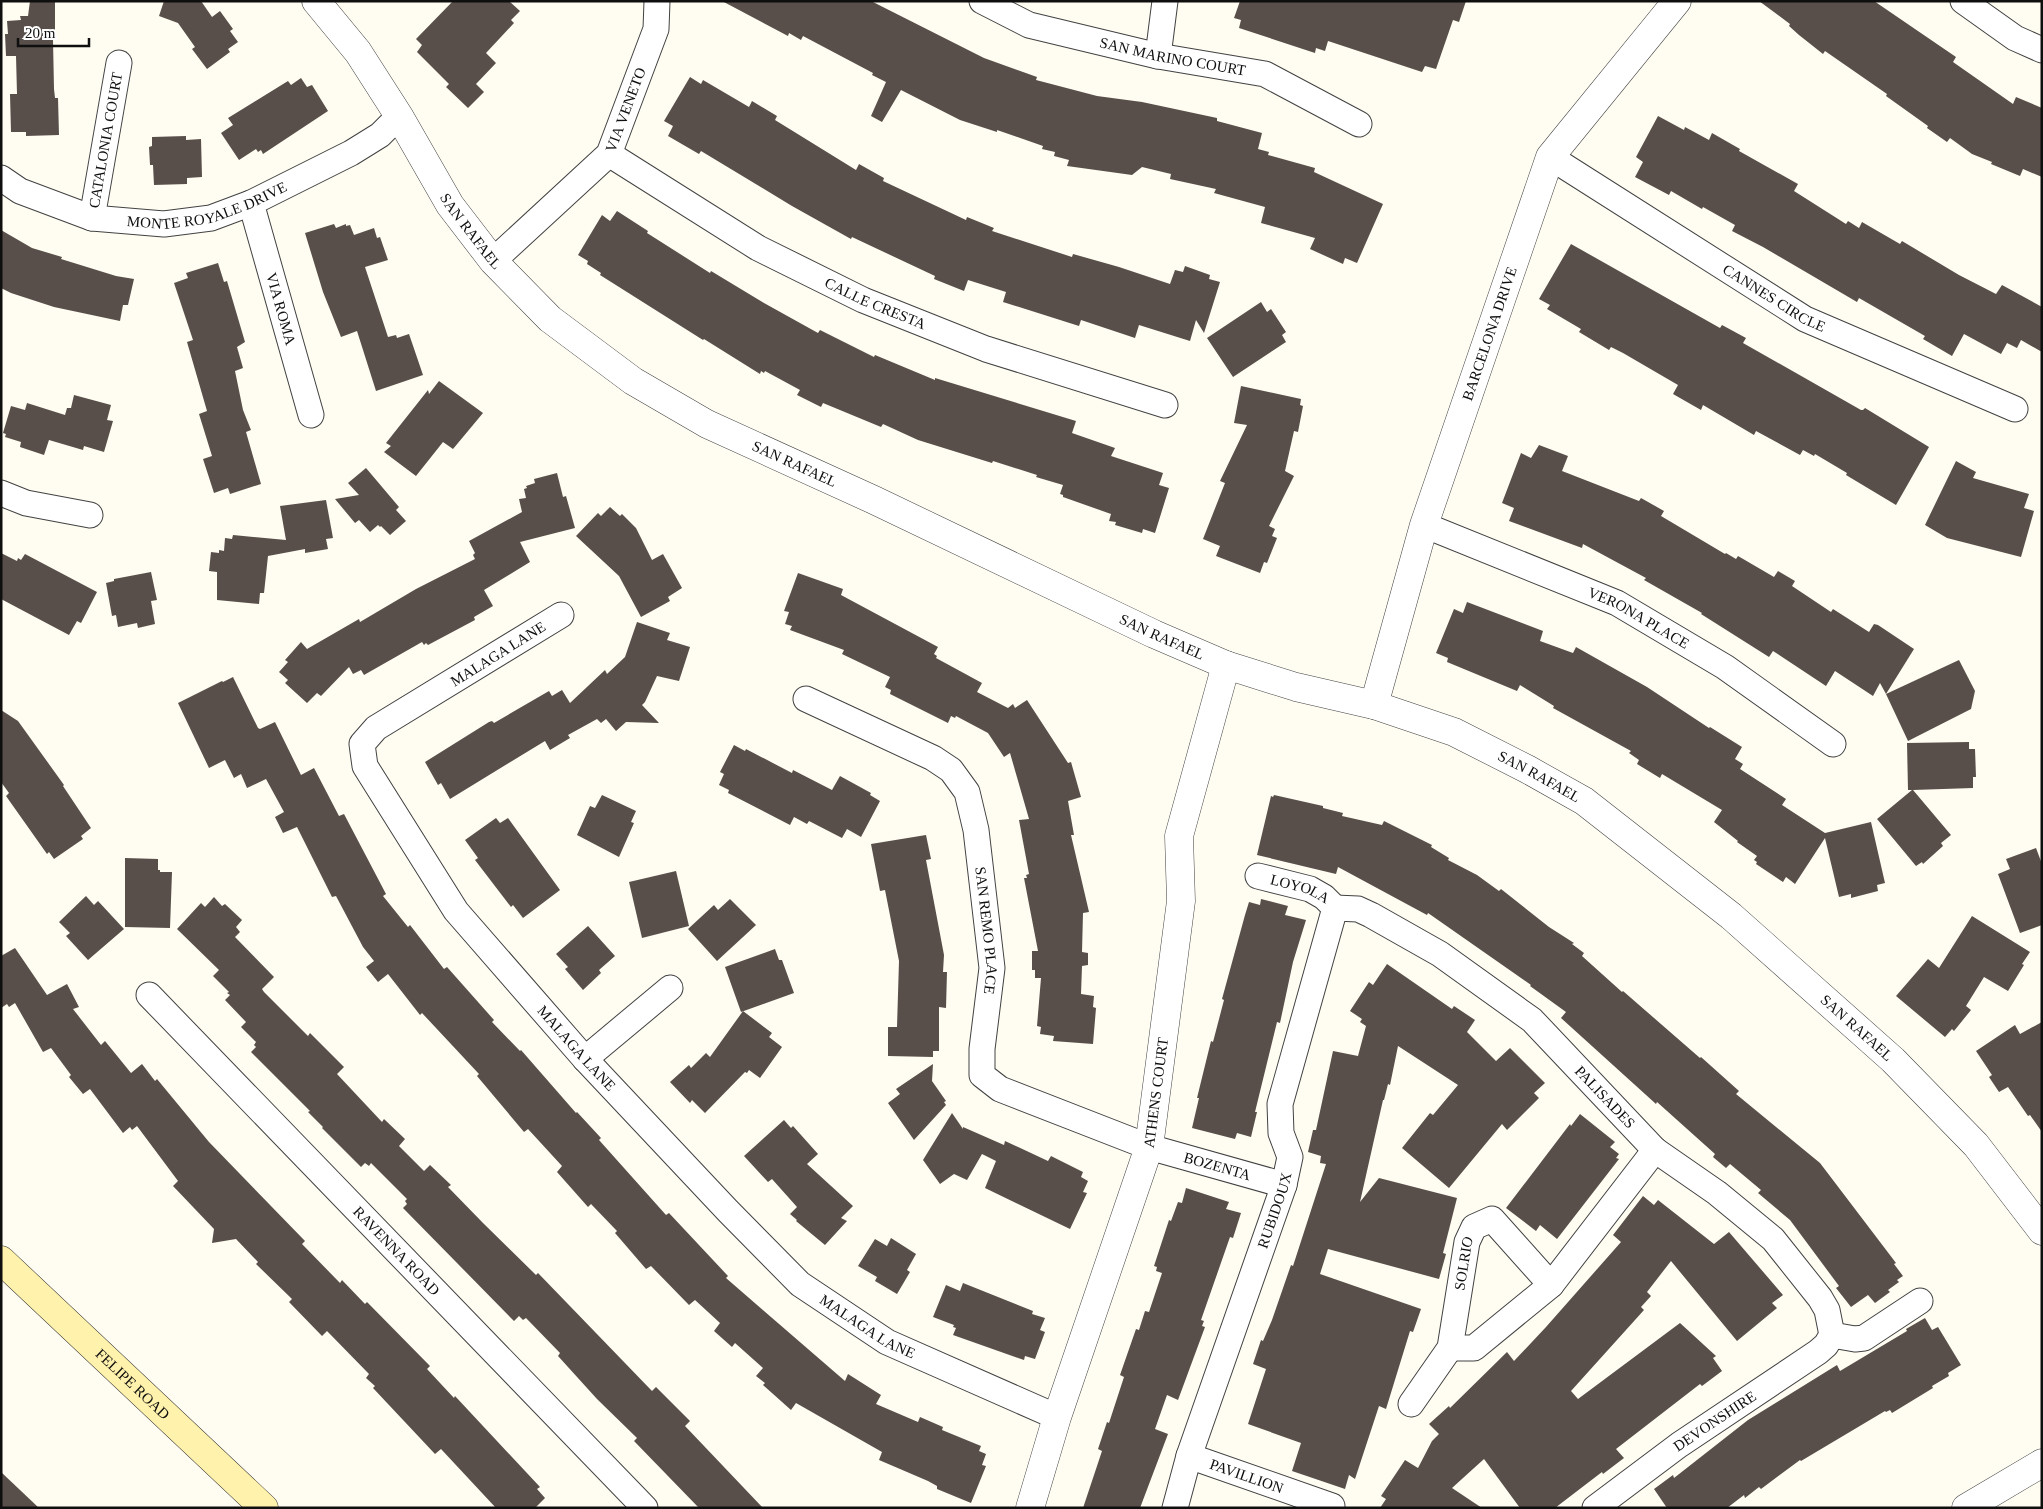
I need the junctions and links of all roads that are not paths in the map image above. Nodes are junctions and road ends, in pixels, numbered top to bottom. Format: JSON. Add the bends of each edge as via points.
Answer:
{"nodes":[{"id":1,"x":316,"y":1,"type":"edge"},
{"id":2,"x":657,"y":1,"type":"edge"},
{"id":3,"x":982,"y":1,"type":"edge"},
{"id":4,"x":1165,"y":1,"type":"edge"},
{"id":5,"x":1677,"y":1,"type":"edge"},
{"id":6,"x":1963,"y":1,"type":"edge"},
{"id":7,"x":2042,"y":50,"type":"edge"},
{"id":8,"x":1158,"y":56,"type":"junction"},
{"id":9,"x":119,"y":63,"type":"dead end"},
{"id":10,"x":399,"y":116,"type":"junction"},
{"id":11,"x":1359,"y":124,"type":"dead end"},
{"id":12,"x":609,"y":154,"type":"junction"},
{"id":13,"x":1550,"y":157,"type":"junction"},
{"id":14,"x":1,"y":178,"type":"edge"},
{"id":15,"x":251,"y":203,"type":"junction"},
{"id":16,"x":92,"y":218,"type":"junction"},
{"id":17,"x":493,"y":260,"type":"junction"},
{"id":18,"x":1165,"y":405,"type":"dead end"},
{"id":19,"x":2014,"y":409,"type":"dead end"},
{"id":20,"x":311,"y":416,"type":"dead end"},
{"id":21,"x":1,"y":493,"type":"edge"},
{"id":22,"x":90,"y":515,"type":"dead end"},
{"id":23,"x":1424,"y":525,"type":"junction"},
{"id":24,"x":562,"y":615,"type":"dead end"},
{"id":25,"x":1226,"y":665,"type":"junction"},
{"id":26,"x":806,"y":699,"type":"dead end"},
{"id":27,"x":1374,"y":705,"type":"junction"},
{"id":28,"x":1833,"y":744,"type":"dead end"},
{"id":29,"x":1258,"y":876,"type":"dead end"},
{"id":30,"x":1336,"y":908,"type":"junction"},
{"id":31,"x":670,"y":988,"type":"dead end"},
{"id":32,"x":149,"y":995,"type":"dead end"},
{"id":33,"x":585,"y":1059,"type":"junction"},
{"id":34,"x":1149,"y":1147,"type":"junction"},
{"id":35,"x":1656,"y":1150,"type":"junction"},
{"id":36,"x":1284,"y":1185,"type":"junction"},
{"id":37,"x":2042,"y":1231,"type":"edge"},
{"id":38,"x":1,"y":1260,"type":"edge"},
{"id":39,"x":1551,"y":1285,"type":"junction"},
{"id":40,"x":1920,"y":1301,"type":"dead end"},
{"id":41,"x":1832,"y":1335,"type":"junction"},
{"id":42,"x":1450,"y":1348,"type":"junction"},
{"id":43,"x":1411,"y":1404,"type":"dead end"},
{"id":44,"x":1057,"y":1417,"type":"junction"},
{"id":45,"x":1189,"y":1456,"type":"junction"},
{"id":46,"x":2042,"y":1464,"type":"edge"},
{"id":47,"x":1332,"y":1506,"type":"dead end"},
{"id":48,"x":264,"y":1508,"type":"edge"},
{"id":49,"x":645,"y":1508,"type":"edge"},
{"id":50,"x":1030,"y":1508,"type":"edge"},
{"id":51,"x":1175,"y":1508,"type":"edge"},
{"id":52,"x":1595,"y":1508,"type":"edge"},
{"id":53,"x":1966,"y":1508,"type":"edge"}],
"edges":[{"from":1,"to":10,"type":"street","name":"SAN RAFAEL","via":[[358,52]]},
{"from":2,"to":12,"type":"street","name":"VIA VENETO","via":[[656,29]]},
{"from":3,"to":8,"type":"street","name":"SAN MARINO COURT","via":[[1029,25]]},
{"from":4,"to":8,"type":"street"},
{"from":5,"to":13,"type":"street","name":"BARCELONA DRIVE"},
{"from":6,"to":7,"type":"street","via":[[2015,38]]},
{"from":8,"to":11,"type":"street","name":"SAN MARINO COURT","via":[[1265,74]]},
{"from":9,"to":16,"type":"street","name":"CATALONIA COURT"},
{"from":10,"to":15,"type":"street","name":"MONTE ROYALE DRIVE","via":[[380,135],[351,153]]},
{"from":10,"to":17,"type":"street","name":"SAN RAFAEL","via":[[450,205]]},
{"from":12,"to":17,"type":"street","name":"VIA VENETO"},
{"from":12,"to":18,"type":"street","name":"CALLE CRESTA","via":[[758,248],[863,300],[986,349]]},
{"from":13,"to":19,"type":"street","name":"CANNES CIRCLE","via":[[1805,319]]},
{"from":13,"to":23,"type":"street","name":"BARCELONA DRIVE"},
{"from":14,"to":16,"type":"street","name":"MONTE ROYALE DRIVE","via":[[20,191]]},
{"from":15,"to":16,"type":"street","name":"MONTE ROYALE DRIVE","via":[[210,218],[164,224]]},
{"from":15,"to":20,"type":"street","name":"VIA ROMA"},
{"from":17,"to":25,"type":"street","name":"SAN RAFAEL","via":[[550,319],[633,381],[707,424]]},
{"from":21,"to":22,"type":"street","via":[[26,503]]},
{"from":23,"to":27,"type":"street","name":"BARCELONA DRIVE"},
{"from":23,"to":28,"type":"street","name":"VERONA PLACE","via":[[1617,603],[1725,667]]},
{"from":24,"to":33,"type":"street","name":"MALAGA LANE","via":[[376,728],[362,744],[365,766],[456,911]]},
{"from":25,"to":27,"type":"street","name":"SAN RAFAEL","via":[[1296,687]]},
{"from":25,"to":34,"type":"street","name":"ATHENS COURT","via":[[1179,836],[1181,901]]},
{"from":26,"to":34,"type":"street","name":"SAN REMO PLACE","via":[[933,758],[951,770],[967,792],[976,830],[992,968],[982,1075],[1000,1089]]},
{"from":27,"to":37,"type":"street","name":"SAN RAFAEL","via":[[1454,732],[1527,769],[1584,801],[1640,843],[1730,916],[1893,1060],[1976,1145]]},
{"from":29,"to":30,"type":"street","name":"LOYOLA","via":[[1310,889]]},
{"from":30,"to":35,"type":"street","name":"PALISADES","via":[[1358,909],[1440,954],[1532,1020]]},
{"from":30,"to":36,"type":"street","name":"RUBIDOUX","via":[[1280,1104],[1281,1133],[1290,1157]]},
{"from":31,"to":33,"type":"street"},
{"from":32,"to":49,"type":"street","name":"RAVENNA ROAD"},
{"from":33,"to":44,"type":"street","name":"MALAGA LANE","via":[[800,1284],[887,1342]]},
{"from":34,"to":36,"type":"street","name":"BOZENTA"},
{"from":34,"to":44,"type":"street","name":"ATHENS COURT"},
{"from":35,"to":39,"type":"street"},
{"from":35,"to":41,"type":"street","name":"PALISADES","via":[[1773,1238],[1823,1304]]},
{"from":36,"to":45,"type":"street","name":"RUBIDOUX"},
{"from":38,"to":48,"type":"main road","name":"FELIPE ROAD"},
{"from":39,"to":42,"type":"street","via":[[1474,1348]]},
{"from":39,"to":42,"type":"street","name":"SOLRIO","via":[[1492,1219],[1474,1227],[1467,1242]]},
{"from":40,"to":41,"type":"street","via":[[1864,1338],[1855,1340]]},
{"from":41,"to":52,"type":"street","name":"DEVONSHIRE","via":[[1818,1352],[1679,1445]]},
{"from":42,"to":43,"type":"street","name":"SOLRIO"},
{"from":44,"to":50,"type":"street","name":"ATHENS COURT"},
{"from":45,"to":47,"type":"street","name":"PAVILLION"},
{"from":45,"to":51,"type":"street","name":"RUBIDOUX"},
{"from":46,"to":53,"type":"street"}]}
